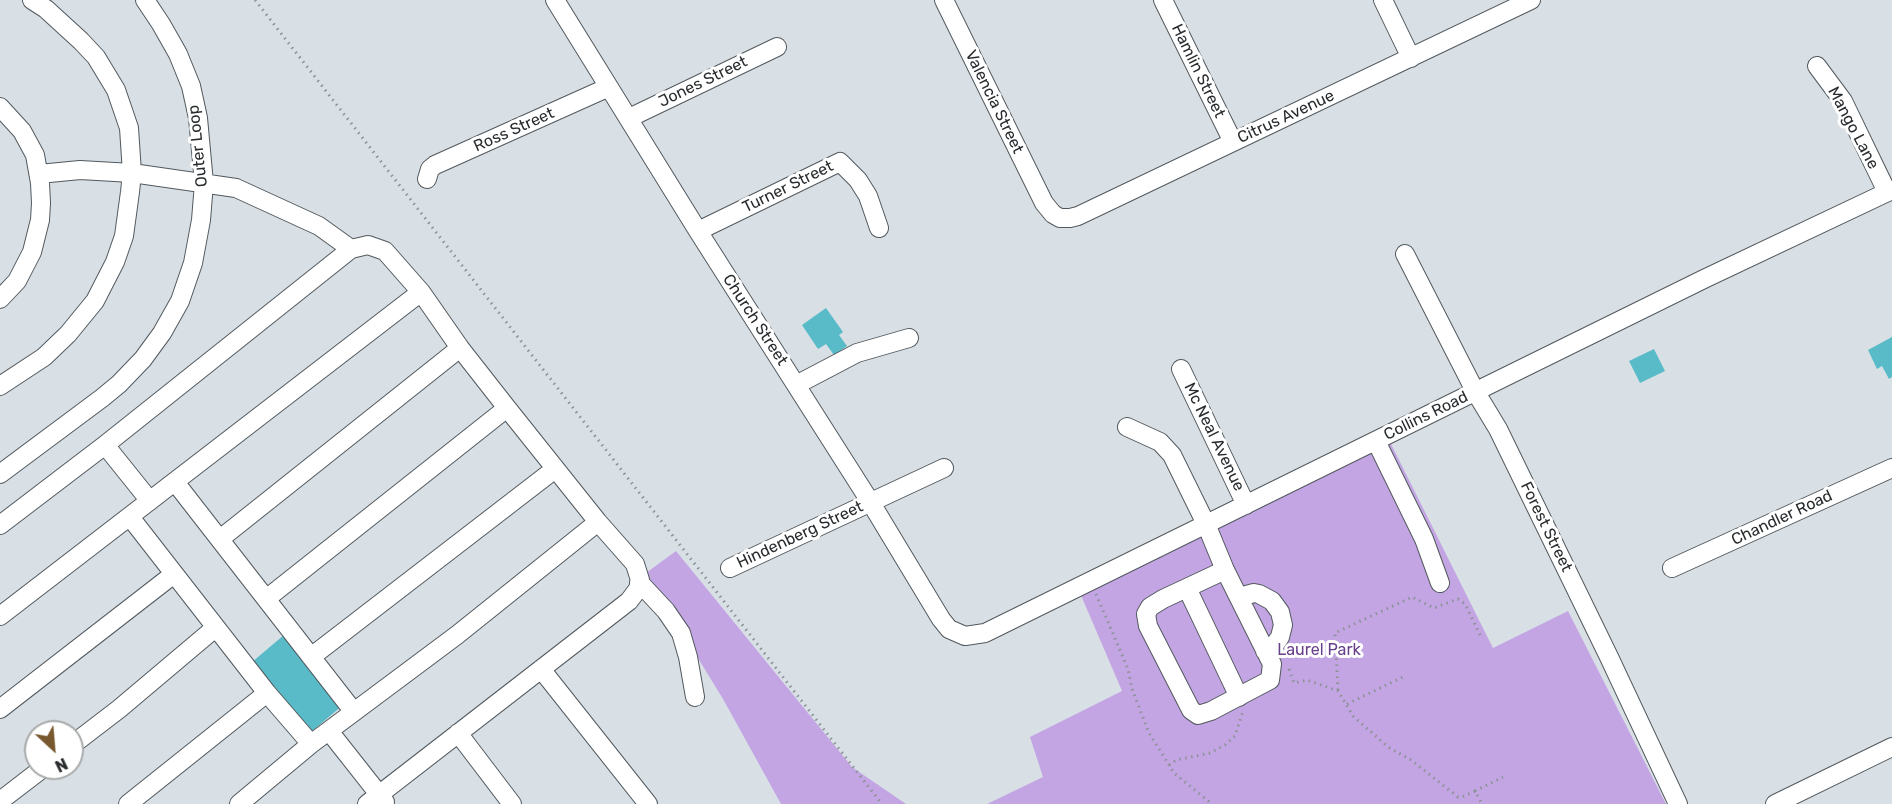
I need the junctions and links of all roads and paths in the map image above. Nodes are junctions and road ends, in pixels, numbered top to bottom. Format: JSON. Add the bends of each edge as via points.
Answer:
{"nodes":[{"id":1,"x":32,"y":0,"type":"edge"},
{"id":2,"x":145,"y":0,"type":"edge"},
{"id":3,"x":255,"y":0,"type":"edge"},
{"id":4,"x":555,"y":0,"type":"edge"},
{"id":5,"x":944,"y":0,"type":"edge"},
{"id":6,"x":1163,"y":0,"type":"edge"},
{"id":7,"x":1383,"y":0,"type":"edge"},
{"id":8,"x":1531,"y":0,"type":"edge"},
{"id":9,"x":777,"y":47,"type":"dead end"},
{"id":10,"x":1412,"y":58,"type":"junction"},
{"id":11,"x":1817,"y":66,"type":"dead end"},
{"id":12,"x":609,"y":87,"type":"junction"},
{"id":13,"x":0,"y":107,"type":"edge"},
{"id":14,"x":628,"y":118,"type":"junction"},
{"id":15,"x":1233,"y":142,"type":"junction"},
{"id":16,"x":132,"y":173,"type":"junction"},
{"id":17,"x":39,"y":174,"type":"junction"},
{"id":18,"x":427,"y":179,"type":"dead end"},
{"id":19,"x":204,"y":183,"type":"junction"},
{"id":20,"x":1890,"y":191,"type":"edge"},
{"id":21,"x":1044,"y":203,"type":"joint"},
{"id":22,"x":879,"y":228,"type":"dead end"},
{"id":23,"x":698,"y":231,"type":"junction"},
{"id":24,"x":351,"y":249,"type":"junction"},
{"id":25,"x":1405,"y":254,"type":"dead end"},
{"id":26,"x":421,"y":292,"type":"junction"},
{"id":27,"x":0,"y":300,"type":"edge"},
{"id":28,"x":909,"y":338,"type":"dead end"},
{"id":29,"x":460,"y":348,"type":"junction"},
{"id":30,"x":1182,"y":369,"type":"dead end"},
{"id":31,"x":796,"y":385,"type":"junction"},
{"id":32,"x":0,"y":386,"type":"edge"},
{"id":33,"x":1475,"y":391,"type":"junction"},
{"id":34,"x":507,"y":408,"type":"junction"},
{"id":35,"x":1126,"y":427,"type":"dead end"},
{"id":36,"x":1376,"y":441,"type":"junction"},
{"id":37,"x":105,"y":445,"type":"junction"},
{"id":38,"x":944,"y":468,"type":"dead end"},
{"id":39,"x":1892,"y":468,"type":"edge"},
{"id":40,"x":555,"y":469,"type":"junction"},
{"id":41,"x":0,"y":474,"type":"edge"},
{"id":42,"x":176,"y":482,"type":"junction"},
{"id":43,"x":150,"y":501,"type":"junction"},
{"id":44,"x":871,"y":502,"type":"junction"},
{"id":45,"x":1246,"y":504,"type":"junction"},
{"id":46,"x":130,"y":517,"type":"junction"},
{"id":47,"x":598,"y":522,"type":"junction"},
{"id":48,"x":1206,"y":524,"type":"junction"},
{"id":49,"x":0,"y":525,"type":"edge"},
{"id":50,"x":220,"y":539,"type":"junction"},
{"id":51,"x":730,"y":568,"type":"dead end"},
{"id":52,"x":1672,"y":568,"type":"dead end"},
{"id":53,"x":1225,"y":570,"type":"junction"},
{"id":54,"x":174,"y":574,"type":"junction"},
{"id":55,"x":1090,"y":581,"type":"junction"},
{"id":56,"x":639,"y":582,"type":"junction"},
{"id":57,"x":1440,"y":583,"type":"dead end"},
{"id":58,"x":1187,"y":588,"type":"junction"},
{"id":59,"x":1239,"y":597,"type":"junction"},
{"id":60,"x":266,"y":599,"type":"junction"},
{"id":61,"x":0,"y":616,"type":"edge"},
{"id":62,"x":215,"y":628,"type":"junction"},
{"id":63,"x":958,"y":634,"type":"joint"},
{"id":64,"x":1481,"y":637,"type":"dead end"},
{"id":65,"x":311,"y":657,"type":"junction"},
{"id":66,"x":1268,"y":657,"type":"junction"},
{"id":67,"x":541,"y":669,"type":"junction"},
{"id":68,"x":1405,"y":676,"type":"dead end"},
{"id":69,"x":1294,"y":683,"type":"junction"},
{"id":70,"x":1285,"y":688,"type":"dead end"},
{"id":71,"x":1338,"y":691,"type":"junction"},
{"id":72,"x":267,"y":693,"type":"junction"},
{"id":73,"x":695,"y":697,"type":"dead end"},
{"id":74,"x":1244,"y":702,"type":"junction"},
{"id":75,"x":1347,"y":704,"type":"junction"},
{"id":76,"x":0,"y":709,"type":"edge"},
{"id":77,"x":354,"y":712,"type":"junction"},
{"id":78,"x":328,"y":731,"type":"junction"},
{"id":79,"x":458,"y":733,"type":"junction"},
{"id":80,"x":84,"y":736,"type":"edge"},
{"id":81,"x":311,"y":744,"type":"junction"},
{"id":82,"x":1892,"y":747,"type":"edge"},
{"id":83,"x":1168,"y":765,"type":"junction"},
{"id":84,"x":1503,"y":777,"type":"dead end"},
{"id":85,"x":27,"y":780,"type":"edge"},
{"id":86,"x":1475,"y":791,"type":"junction"},
{"id":87,"x":0,"y":801,"type":"edge"},
{"id":88,"x":378,"y":801,"type":"edge"},
{"id":89,"x":1209,"y":803,"type":"edge"},
{"id":90,"x":128,"y":804,"type":"edge"},
{"id":91,"x":239,"y":804,"type":"edge"},
{"id":92,"x":512,"y":804,"type":"edge"},
{"id":93,"x":648,"y":804,"type":"edge"},
{"id":94,"x":882,"y":804,"type":"edge"},
{"id":95,"x":1482,"y":804,"type":"edge"},
{"id":96,"x":1678,"y":804,"type":"edge"},
{"id":97,"x":1775,"y":804,"type":"edge"}],
"edges":[{"from":1,"to":16,"type":"street","via":[[81,41],[107,74],[129,129]]},
{"from":2,"to":19,"type":"street","name":"Outer Loop","via":[[178,54],[190,86],[198,118]]},
{"from":3,"to":94,"type":"path"},
{"from":4,"to":12,"type":"street","name":"Church Street"},
{"from":5,"to":21,"type":"street","name":"Valencia Street"},
{"from":6,"to":15,"type":"street","name":"Hamlin Street"},
{"from":7,"to":10,"type":"street"},
{"from":8,"to":10,"type":"street","name":"Citrus Avenue"},
{"from":9,"to":14,"type":"street","name":"Jones Street"},
{"from":10,"to":15,"type":"street","name":"Citrus Avenue"},
{"from":11,"to":20,"type":"street","name":"Mango Lane","via":[[1843,101]]},
{"from":12,"to":14,"type":"street","name":"Church Street"},
{"from":12,"to":18,"type":"street","name":"Ross Street","via":[[435,165]]},
{"from":13,"to":17,"type":"street","via":[[29,143]]},
{"from":14,"to":23,"type":"street","name":"Church Street"},
{"from":15,"to":21,"type":"street","name":"Citrus Avenue","via":[[1078,216],[1060,218]]},
{"from":16,"to":17,"type":"street"},
{"from":16,"to":19,"type":"street"},
{"from":16,"to":32,"type":"street","via":[[124,236],[95,301],[44,357]]},
{"from":17,"to":27,"type":"street","via":[[41,212],[32,252],[17,281]]},
{"from":19,"to":24,"type":"street","via":[[236,188],[319,226]]},
{"from":19,"to":41,"type":"street","name":"Outer Loop","via":[[193,263],[180,301],[162,333],[119,384]]},
{"from":20,"to":33,"type":"street","name":"Collins Road"},
{"from":22,"to":23,"type":"street","name":"Turner Street","via":[[868,196],[840,162]]},
{"from":23,"to":31,"type":"street","name":"Church Street"},
{"from":24,"to":26,"type":"street","via":[[368,245],[385,251]]},
{"from":24,"to":37,"type":"street"},
{"from":25,"to":33,"type":"street","name":"Forest Street"},
{"from":26,"to":29,"type":"street"},
{"from":26,"to":42,"type":"street"},
{"from":28,"to":31,"type":"street","via":[[857,353]]},
{"from":29,"to":34,"type":"street"},
{"from":29,"to":50,"type":"street"},
{"from":30,"to":45,"type":"street","name":"Mc Neal Avenue"},
{"from":31,"to":44,"type":"street","name":"Church Street"},
{"from":33,"to":36,"type":"street","name":"Collins Road"},
{"from":33,"to":96,"type":"street","name":"Forest Street","via":[[1503,439]]},
{"from":34,"to":40,"type":"street"},
{"from":34,"to":60,"type":"street"},
{"from":35,"to":48,"type":"street","via":[[1154,438],[1169,450]]},
{"from":36,"to":45,"type":"street","name":"Collins Road"},
{"from":36,"to":57,"type":"street","via":[[1424,539]]},
{"from":37,"to":43,"type":"street"},
{"from":37,"to":49,"type":"street"},
{"from":38,"to":44,"type":"street","name":"Hindenberg Street"},
{"from":39,"to":52,"type":"street","name":"Chandler Road"},
{"from":40,"to":47,"type":"street"},
{"from":40,"to":65,"type":"street"},
{"from":42,"to":43,"type":"street"},
{"from":42,"to":50,"type":"street"},
{"from":43,"to":46,"type":"street"},
{"from":44,"to":51,"type":"street","name":"Hindenberg Street"},
{"from":44,"to":63,"type":"street","name":"Church Street","via":[[940,619]]},
{"from":45,"to":48,"type":"street","name":"Collins Road"},
{"from":46,"to":54,"type":"street"},
{"from":46,"to":61,"type":"street"},
{"from":47,"to":56,"type":"street","via":[[635,564]]},
{"from":47,"to":77,"type":"street"},
{"from":48,"to":53,"type":"street"},
{"from":48,"to":55,"type":"street","name":"Collins Road"},
{"from":50,"to":60,"type":"street"},
{"from":53,"to":58,"type":"street"},
{"from":53,"to":59,"type":"street"},
{"from":54,"to":62,"type":"street"},
{"from":54,"to":76,"type":"street"},
{"from":55,"to":63,"type":"street","name":"Collins Road","via":[[985,633]]},
{"from":55,"to":83,"type":"path","via":[[1128,669],[1149,733]]},
{"from":56,"to":67,"type":"street","via":[[628,601]]},
{"from":56,"to":73,"type":"street","via":[[666,610],[681,633]]},
{"from":58,"to":74,"type":"street"},
{"from":58,"to":74,"type":"street","via":[[1150,607],[1146,614],[1148,626],[1191,710],[1198,715]]},
{"from":59,"to":66,"type":"street"},
{"from":59,"to":66,"type":"street","via":[[1259,594],[1272,601],[1280,612],[1280,637]]},
{"from":60,"to":65,"type":"street"},
{"from":62,"to":72,"type":"street"},
{"from":62,"to":80,"type":"street"},
{"from":64,"to":71,"type":"path","via":[[1465,604],[1458,599],[1434,608],[1412,597],[1335,633]]},
{"from":65,"to":77,"type":"street"},
{"from":66,"to":69,"type":"path","via":[[1287,665]]},
{"from":66,"to":74,"type":"street","via":[[1270,680]]},
{"from":67,"to":79,"type":"street"},
{"from":67,"to":93,"type":"street"},
{"from":68,"to":75,"type":"path"},
{"from":69,"to":70,"type":"path"},
{"from":69,"to":71,"type":"path","via":[[1307,681]]},
{"from":71,"to":75,"type":"path"},
{"from":72,"to":81,"type":"street"},
{"from":72,"to":90,"type":"street"},
{"from":74,"to":83,"type":"path","via":[[1234,736],[1225,745]]},
{"from":75,"to":86,"type":"path","via":[[1353,716],[1388,747],[1458,796]]},
{"from":77,"to":78,"type":"street"},
{"from":78,"to":81,"type":"street"},
{"from":78,"to":88,"type":"street"},
{"from":79,"to":88,"type":"street"},
{"from":79,"to":92,"type":"street"},
{"from":81,"to":91,"type":"street"},
{"from":82,"to":97,"type":"street"},
{"from":83,"to":89,"type":"path"},
{"from":84,"to":86,"type":"path"},
{"from":85,"to":87,"type":"street"},
{"from":86,"to":95,"type":"path"}]}
